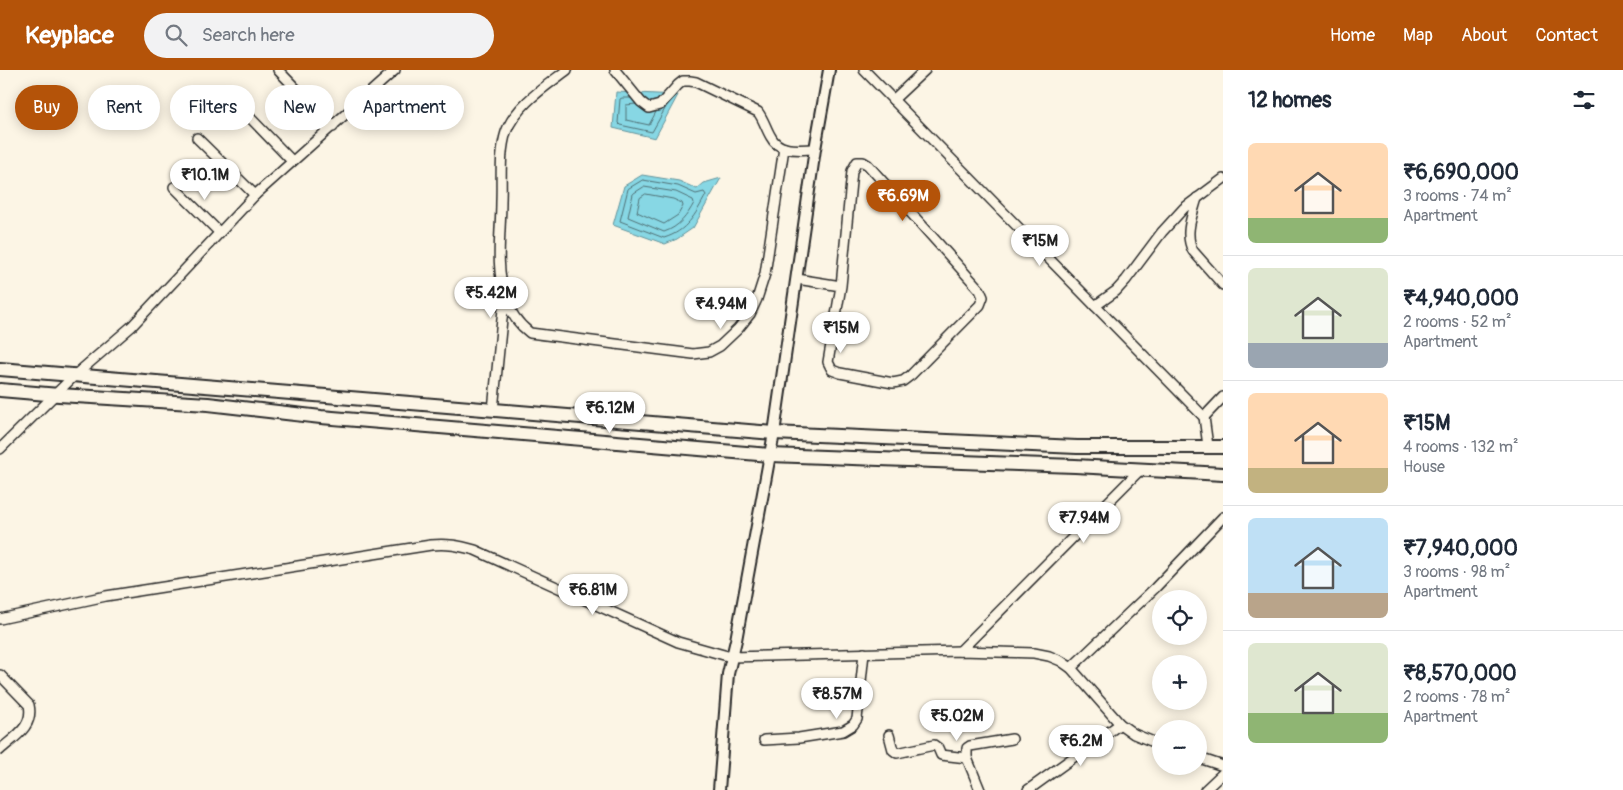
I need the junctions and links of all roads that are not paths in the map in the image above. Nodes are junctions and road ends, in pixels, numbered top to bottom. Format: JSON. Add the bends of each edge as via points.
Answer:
{"nodes":[{"id":1,"x":278,"y":70,"type":"edge"},
{"id":2,"x":395,"y":70,"type":"edge"},
{"id":3,"x":567,"y":70,"type":"edge"},
{"id":4,"x":615,"y":70,"type":"edge"},
{"id":5,"x":828,"y":70,"type":"edge"},
{"id":6,"x":864,"y":70,"type":"edge"},
{"id":7,"x":925,"y":70,"type":"edge"},
{"id":8,"x":293,"y":85,"type":"edge"},
{"id":9,"x":894,"y":100,"type":"junction"},
{"id":10,"x":255,"y":122,"type":"edge"},
{"id":11,"x":334,"y":125,"type":"edge"},
{"id":12,"x":328,"y":130,"type":"edge"},
{"id":13,"x":197,"y":138,"type":"dead end"},
{"id":14,"x":784,"y":148,"type":"junction"},
{"id":15,"x":815,"y":149,"type":"junction"},
{"id":16,"x":292,"y":160,"type":"junction"},
{"id":17,"x":1223,"y":178,"type":"edge"},
{"id":18,"x":174,"y":187,"type":"dead end"},
{"id":19,"x":256,"y":195,"type":"junction"},
{"id":20,"x":1196,"y":198,"type":"junction"},
{"id":21,"x":219,"y":232,"type":"junction"},
{"id":22,"x":797,"y":279,"type":"junction"},
{"id":23,"x":1223,"y":285,"type":"edge"},
{"id":24,"x":840,"y":286,"type":"junction"},
{"id":25,"x":505,"y":296,"type":"junction"},
{"id":26,"x":1095,"y":306,"type":"junction"},
{"id":27,"x":0,"y":369,"type":"edge"},
{"id":28,"x":74,"y":376,"type":"junction"},
{"id":29,"x":0,"y":390,"type":"edge"},
{"id":30,"x":56,"y":395,"type":"junction"},
{"id":31,"x":1223,"y":397,"type":"edge"},
{"id":32,"x":493,"y":410,"type":"junction"},
{"id":33,"x":1204,"y":417,"type":"junction"},
{"id":34,"x":774,"y":433,"type":"junction"},
{"id":35,"x":1208,"y":446,"type":"junction"},
{"id":36,"x":1223,"y":447,"type":"edge"},
{"id":37,"x":0,"y":449,"type":"edge"},
{"id":38,"x":770,"y":455,"type":"junction"},
{"id":39,"x":1141,"y":469,"type":"junction"},
{"id":40,"x":1223,"y":474,"type":"edge"},
{"id":41,"x":1223,"y":517,"type":"edge"},
{"id":42,"x":0,"y":619,"type":"edge"},
{"id":43,"x":960,"y":651,"type":"junction"},
{"id":44,"x":864,"y":653,"type":"junction"},
{"id":45,"x":731,"y":657,"type":"junction"},
{"id":46,"x":1071,"y":668,"type":"junction"},
{"id":47,"x":0,"y":675,"type":"edge"},
{"id":48,"x":1120,"y":724,"type":"junction"},
{"id":49,"x":889,"y":735,"type":"dead end"},
{"id":50,"x":1012,"y":739,"type":"dead end"},
{"id":51,"x":764,"y":740,"type":"dead end"},
{"id":52,"x":1152,"y":741,"type":"edge"},
{"id":53,"x":0,"y":750,"type":"edge"},
{"id":54,"x":967,"y":758,"type":"junction"},
{"id":55,"x":1207,"y":761,"type":"edge"},
{"id":56,"x":1223,"y":766,"type":"edge"},
{"id":57,"x":1223,"y":773,"type":"edge"},
{"id":58,"x":719,"y":790,"type":"edge"},
{"id":59,"x":980,"y":790,"type":"edge"},
{"id":60,"x":1028,"y":790,"type":"edge"},
{"id":61,"x":1205,"y":790,"type":"edge"}],
"edges":[{"from":1,"to":8,"type":"street"},
{"from":2,"to":11,"type":"street"},
{"from":3,"to":25,"type":"street","via":[[531,98],[507,132],[502,157],[500,273]]},
{"from":4,"to":14,"type":"street","via":[[649,108],[660,105],[683,81],[696,82],[758,112],[771,139]]},
{"from":5,"to":15,"type":"street"},
{"from":6,"to":9,"type":"street"},
{"from":7,"to":9,"type":"street"},
{"from":9,"to":26,"type":"street"},
{"from":10,"to":16,"type":"street"},
{"from":12,"to":16,"type":"street"},
{"from":13,"to":19,"type":"street"},
{"from":14,"to":15,"type":"street"},
{"from":14,"to":25,"type":"street","via":[[765,274],[757,298],[738,329],[709,352],[693,354],[530,332],[519,324]]},
{"from":15,"to":22,"type":"street"},
{"from":16,"to":19,"type":"street"},
{"from":17,"to":20,"type":"street"},
{"from":18,"to":21,"type":"street"},
{"from":19,"to":21,"type":"street"},
{"from":20,"to":23,"type":"street","via":[[1188,229],[1189,245]]},
{"from":20,"to":26,"type":"street","via":[[1172,220],[1116,291]]},
{"from":21,"to":28,"type":"street","via":[[132,326]]},
{"from":22,"to":24,"type":"street"},
{"from":22,"to":34,"type":"street"},
{"from":24,"to":24,"type":"street","via":[[852,171],[858,162],[863,162],[983,296],[980,304],[911,375],[893,383],[832,370],[828,362]]},
{"from":25,"to":32,"type":"street"},
{"from":26,"to":33,"type":"street"},
{"from":27,"to":28,"type":"main road"},
{"from":28,"to":30,"type":"street"},
{"from":28,"to":32,"type":"main road"},
{"from":29,"to":30,"type":"main road"},
{"from":30,"to":37,"type":"street"},
{"from":30,"to":38,"type":"main road","via":[[208,404],[321,417]]},
{"from":31,"to":33,"type":"street"},
{"from":32,"to":34,"type":"main road"},
{"from":33,"to":35,"type":"street"},
{"from":34,"to":35,"type":"main road","via":[[1077,447]]},
{"from":34,"to":38,"type":"street"},
{"from":35,"to":36,"type":"main road"},
{"from":38,"to":39,"type":"main road"},
{"from":38,"to":45,"type":"street"},
{"from":39,"to":40,"type":"main road"},
{"from":39,"to":43,"type":"street"},
{"from":41,"to":46,"type":"street"},
{"from":42,"to":45,"type":"street","via":[[106,596],[442,543],[475,550],[678,642]]},
{"from":43,"to":44,"type":"street"},
{"from":43,"to":46,"type":"street","via":[[1034,653],[1049,656]]},
{"from":44,"to":45,"type":"street"},
{"from":44,"to":51,"type":"street","via":[[857,719],[853,725],[843,731]]},
{"from":45,"to":58,"type":"street"},
{"from":46,"to":48,"type":"street"},
{"from":47,"to":53,"type":"street","via":[[29,705],[30,720]]},
{"from":48,"to":52,"type":"street"},
{"from":48,"to":60,"type":"street"},
{"from":49,"to":54,"type":"street","via":[[897,753],[934,745],[941,755]]},
{"from":50,"to":54,"type":"street","via":[[970,746]]},
{"from":54,"to":59,"type":"street"},
{"from":55,"to":56,"type":"street"},
{"from":57,"to":61,"type":"street"}]}
